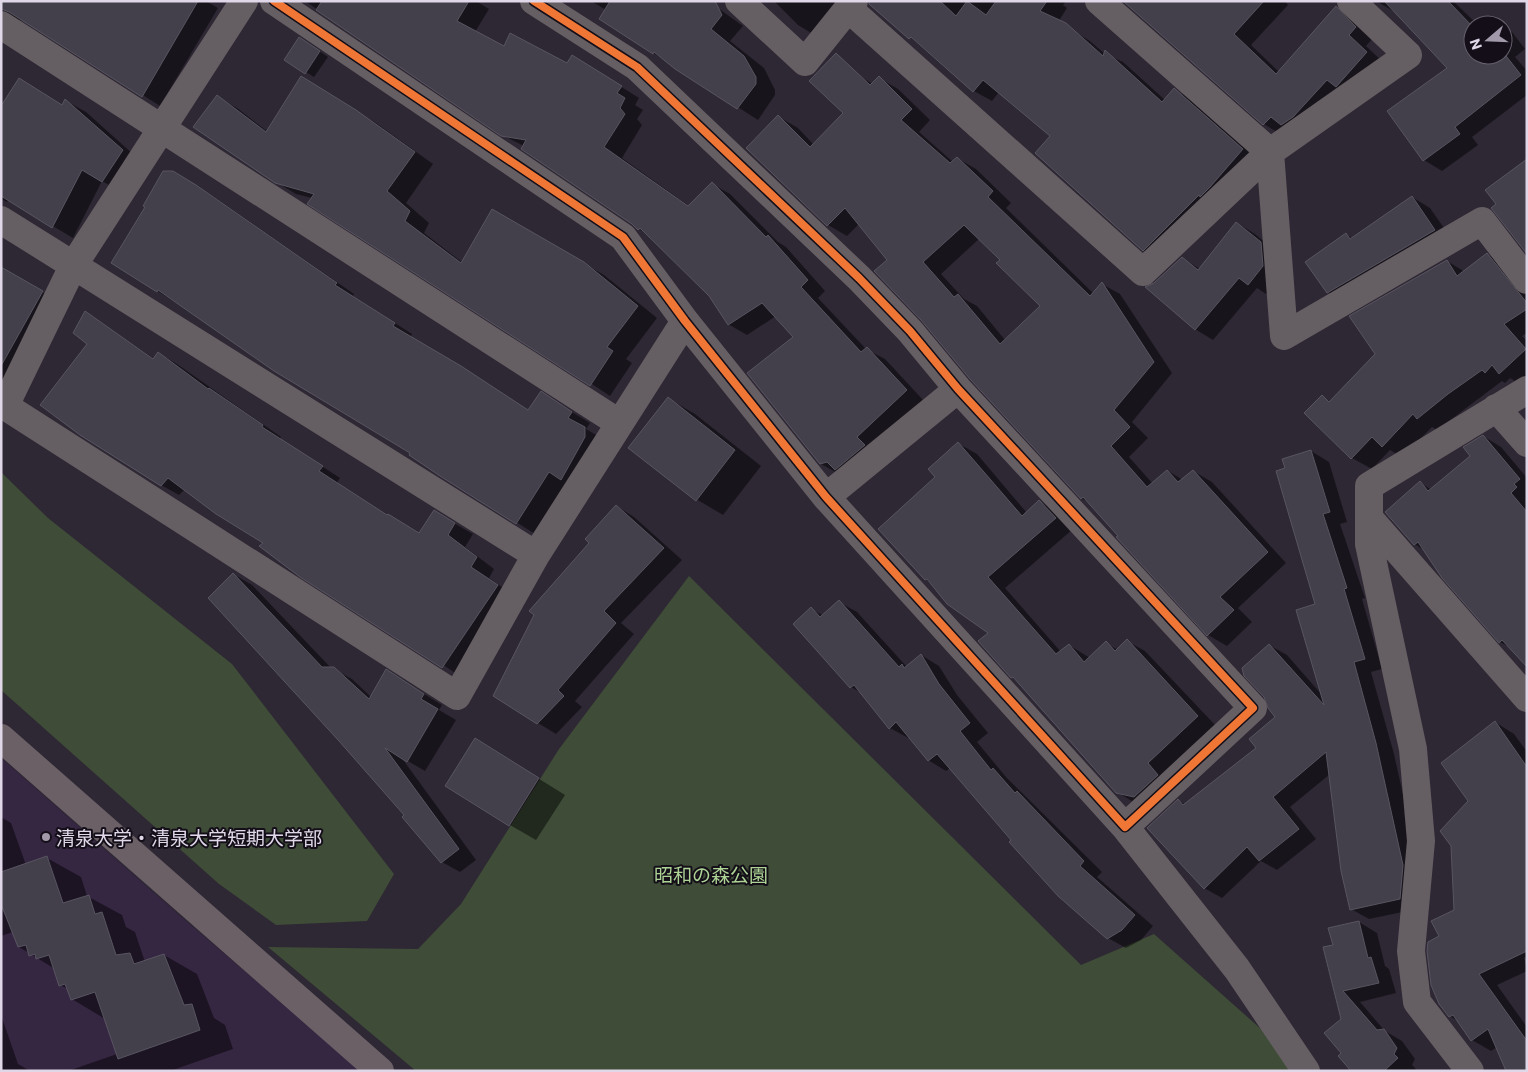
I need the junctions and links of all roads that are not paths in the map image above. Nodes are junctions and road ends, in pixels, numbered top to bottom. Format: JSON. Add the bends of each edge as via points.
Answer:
{"nodes":[{"id":1,"x":244,"y":1,"type":"edge"},
{"id":2,"x":274,"y":1,"type":"edge"},
{"id":3,"x":534,"y":1,"type":"edge"},
{"id":4,"x":739,"y":1,"type":"edge"},
{"id":5,"x":1099,"y":1,"type":"edge"},
{"id":6,"x":1351,"y":1,"type":"edge"},
{"id":7,"x":852,"y":5,"type":"edge"},
{"id":8,"x":1,"y":25,"type":"edge"},
{"id":9,"x":162,"y":128,"type":"junction"},
{"id":10,"x":1270,"y":152,"type":"junction"},
{"id":11,"x":1,"y":220,"type":"edge"},
{"id":12,"x":73,"y":266,"type":"junction"},
{"id":13,"x":1527,"y":280,"type":"edge"},
{"id":14,"x":685,"y":321,"type":"junction"},
{"id":15,"x":958,"y":389,"type":"junction"},
{"id":16,"x":1527,"y":390,"type":"edge"},
{"id":17,"x":1496,"y":408,"type":"junction"},
{"id":18,"x":620,"y":423,"type":"junction"},
{"id":19,"x":1527,"y":443,"type":"edge"},
{"id":20,"x":826,"y":497,"type":"junction"},
{"id":21,"x":1369,"y":518,"type":"junction"},
{"id":22,"x":536,"y":555,"type":"junction"},
{"id":23,"x":1527,"y":698,"type":"edge"},
{"id":24,"x":1,"y":738,"type":"edge"},
{"id":25,"x":1125,"y":827,"type":"junction"},
{"id":26,"x":380,"y":1071,"type":"edge"},
{"id":27,"x":1306,"y":1071,"type":"edge"},
{"id":28,"x":1470,"y":1071,"type":"edge"}],
"edges":[{"from":1,"to":9,"type":"street"},
{"from":2,"to":14,"type":"street","via":[[623,237]]},
{"from":3,"to":15,"type":"street","via":[[637,67],[859,278],[910,331]]},
{"from":4,"to":7,"type":"street","via":[[805,62]]},
{"from":5,"to":10,"type":"street"},
{"from":6,"to":10,"type":"street","via":[[1408,55]]},
{"from":7,"to":10,"type":"street","via":[[1143,272]]},
{"from":8,"to":9,"type":"street"},
{"from":9,"to":12,"type":"street"},
{"from":9,"to":18,"type":"street"},
{"from":10,"to":13,"type":"street","via":[[1284,336],[1482,221]]},
{"from":11,"to":12,"type":"street"},
{"from":12,"to":22,"type":"street"},
{"from":12,"to":22,"type":"street","via":[[5,406],[458,696]]},
{"from":14,"to":18,"type":"street"},
{"from":14,"to":20,"type":"street"},
{"from":15,"to":20,"type":"street"},
{"from":15,"to":25,"type":"street","via":[[1253,708]]},
{"from":16,"to":17,"type":"street"},
{"from":17,"to":19,"type":"street"},
{"from":17,"to":21,"type":"street","via":[[1369,486]]},
{"from":18,"to":22,"type":"street"},
{"from":20,"to":25,"type":"street"},
{"from":21,"to":23,"type":"street"},
{"from":21,"to":28,"type":"street","via":[[1369,544],[1413,749],[1421,841],[1411,951],[1417,1002]]},
{"from":24,"to":26,"type":"street"},
{"from":25,"to":27,"type":"street","via":[[1238,969]]}]}
